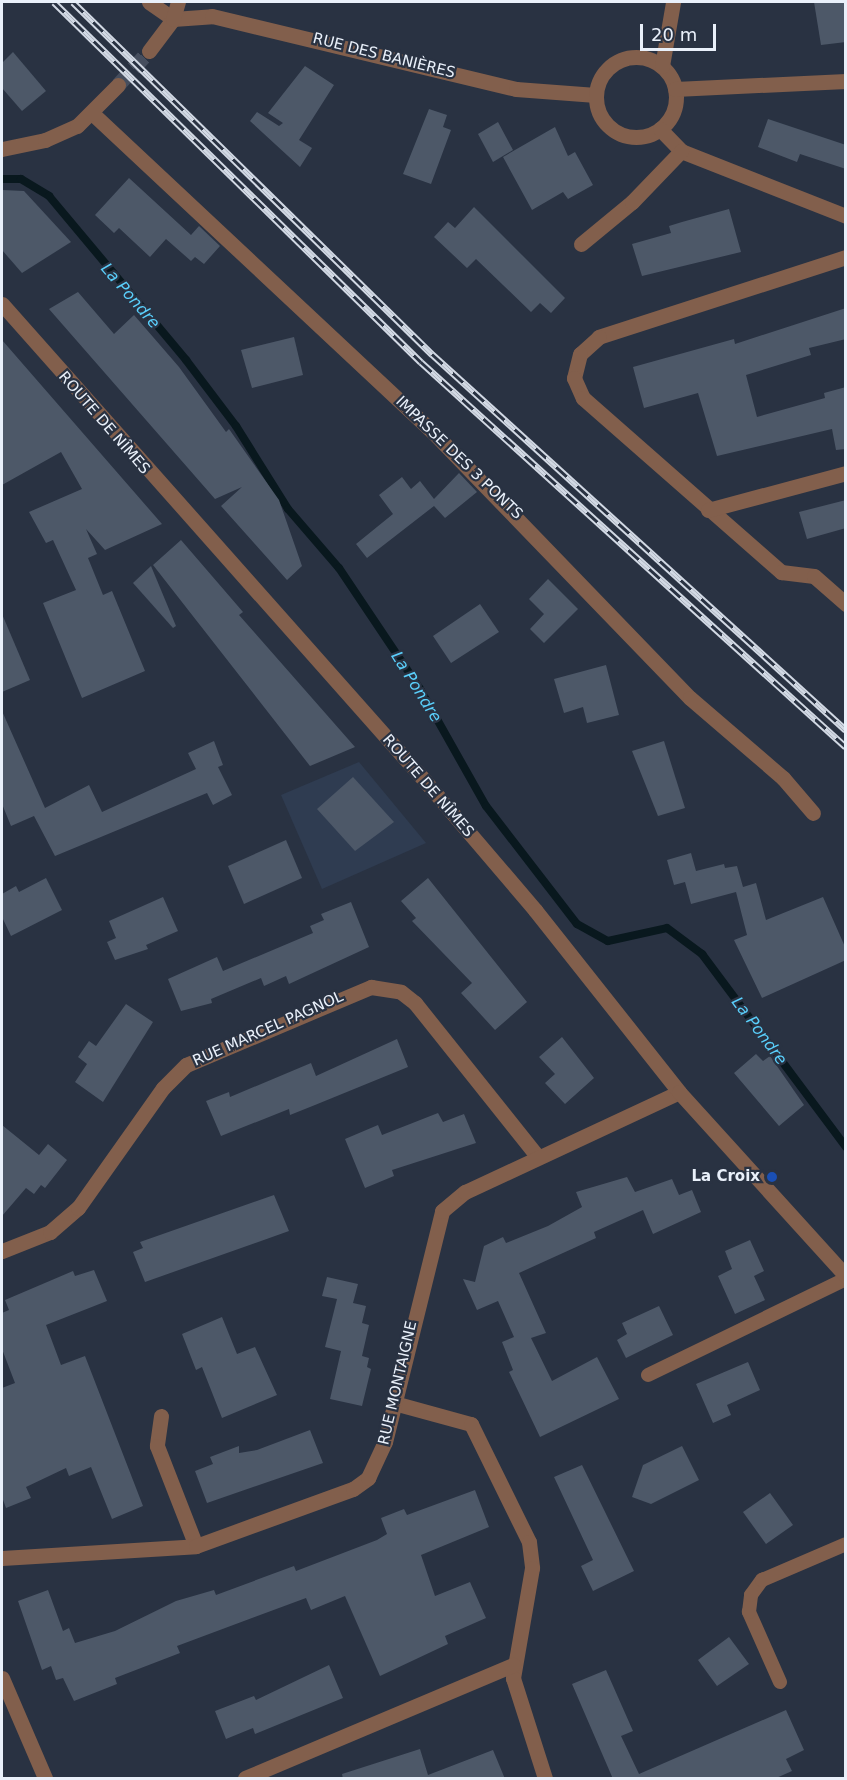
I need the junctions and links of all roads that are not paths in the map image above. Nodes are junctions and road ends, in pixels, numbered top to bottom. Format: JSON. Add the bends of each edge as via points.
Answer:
{"nodes":[{"id":1,"x":148,"y":2,"type":"edge"},
{"id":2,"x":178,"y":2,"type":"edge"},
{"id":3,"x":673,"y":2,"type":"edge"},
{"id":4,"x":173,"y":19,"type":"junction"},
{"id":5,"x":149,"y":51,"type":"tunnel mouth"},
{"id":6,"x":662,"y":66,"type":"junction"},
{"id":7,"x":846,"y":81,"type":"edge"},
{"id":8,"x":118,"y":85,"type":"tunnel mouth"},
{"id":9,"x":675,"y":89,"type":"junction"},
{"id":10,"x":596,"y":94,"type":"junction"},
{"id":11,"x":93,"y":114,"type":"junction"},
{"id":12,"x":660,"y":129,"type":"junction"},
{"id":13,"x":2,"y":149,"type":"edge"},
{"id":14,"x":681,"y":151,"type":"junction"},
{"id":15,"x":846,"y":216,"type":"edge"},
{"id":16,"x":581,"y":244,"type":"dead end"},
{"id":17,"x":846,"y":257,"type":"edge"},
{"id":18,"x":2,"y":304,"type":"edge"},
{"id":19,"x":846,"y":473,"type":"edge"},
{"id":20,"x":708,"y":510,"type":"junction"},
{"id":21,"x":846,"y":604,"type":"edge"},
{"id":22,"x":813,"y":813,"type":"dead end"},
{"id":23,"x":679,"y":1092,"type":"junction"},
{"id":24,"x":538,"y":1157,"type":"junction"},
{"id":25,"x":2,"y":1251,"type":"edge"},
{"id":26,"x":846,"y":1277,"type":"edge"},
{"id":27,"x":648,"y":1375,"type":"dead end"},
{"id":28,"x":394,"y":1402,"type":"junction"},
{"id":29,"x":161,"y":1416,"type":"dead end"},
{"id":30,"x":846,"y":1544,"type":"edge"},
{"id":31,"x":196,"y":1546,"type":"junction"},
{"id":32,"x":2,"y":1558,"type":"edge"},
{"id":33,"x":513,"y":1665,"type":"junction"},
{"id":34,"x":2,"y":1678,"type":"edge"},
{"id":35,"x":780,"y":1682,"type":"dead end"},
{"id":36,"x":45,"y":1779,"type":"edge"},
{"id":37,"x":245,"y":1779,"type":"edge"},
{"id":38,"x":545,"y":1779,"type":"edge"}],
"edges":[{"from":1,"to":4,"type":"street"},
{"from":2,"to":4,"type":"street"},
{"from":3,"to":6,"type":"street"},
{"from":4,"to":5,"type":"street"},
{"from":4,"to":10,"type":"street","name":"RUE DES BANIÈRES","via":[[212,16],[516,89]]},
{"from":6,"to":9,"type":"street"},
{"from":6,"to":10,"type":"street","via":[[638,57],[620,60],[605,71]]},
{"from":7,"to":9,"type":"street"},
{"from":8,"to":11,"type":"street"},
{"from":9,"to":12,"type":"street","via":[[673,111]]},
{"from":10,"to":12,"type":"street","via":[[602,120],[622,135],[649,135]]},
{"from":11,"to":13,"type":"street","via":[[60,135]]},
{"from":11,"to":22,"type":"street","name":"IMPASSE DES 3 PONTS","via":[[432,431],[690,698],[783,778]]},
{"from":12,"to":14,"type":"street"},
{"from":14,"to":15,"type":"street"},
{"from":14,"to":16,"type":"street","via":[[632,202]]},
{"from":17,"to":20,"type":"street","via":[[599,337],[580,354],[574,378],[583,398]]},
{"from":18,"to":23,"type":"street","name":"ROUTE DE NÎMES","via":[[425,781]]},
{"from":19,"to":20,"type":"street"},
{"from":20,"to":21,"type":"street","via":[[781,572],[814,576]]},
{"from":23,"to":24,"type":"street","name":"RUE MONTAIGNE"},
{"from":23,"to":26,"type":"street","name":"ROUTE DE NÎMES"},
{"from":24,"to":25,"type":"street","name":"RUE MARCEL PAGNOL","via":[[415,1003],[401,992],[371,987],[186,1065],[163,1088],[78,1208],[50,1232]]},
{"from":24,"to":28,"type":"street","name":"RUE MONTAIGNE","via":[[465,1192],[442,1210]]},
{"from":26,"to":27,"type":"lane"},
{"from":28,"to":31,"type":"street","name":"RUE MONTAIGNE","via":[[378,1462],[353,1489]]},
{"from":28,"to":33,"type":"street","via":[[471,1424],[501,1481],[531,1558]]},
{"from":29,"to":31,"type":"street","via":[[157,1446]]},
{"from":30,"to":35,"type":"lane","via":[[762,1580],[751,1595],[749,1612]]},
{"from":31,"to":32,"type":"street","name":"RUE MONTAIGNE"},
{"from":33,"to":37,"type":"street"},
{"from":33,"to":38,"type":"street"},
{"from":34,"to":36,"type":"street"}]}
